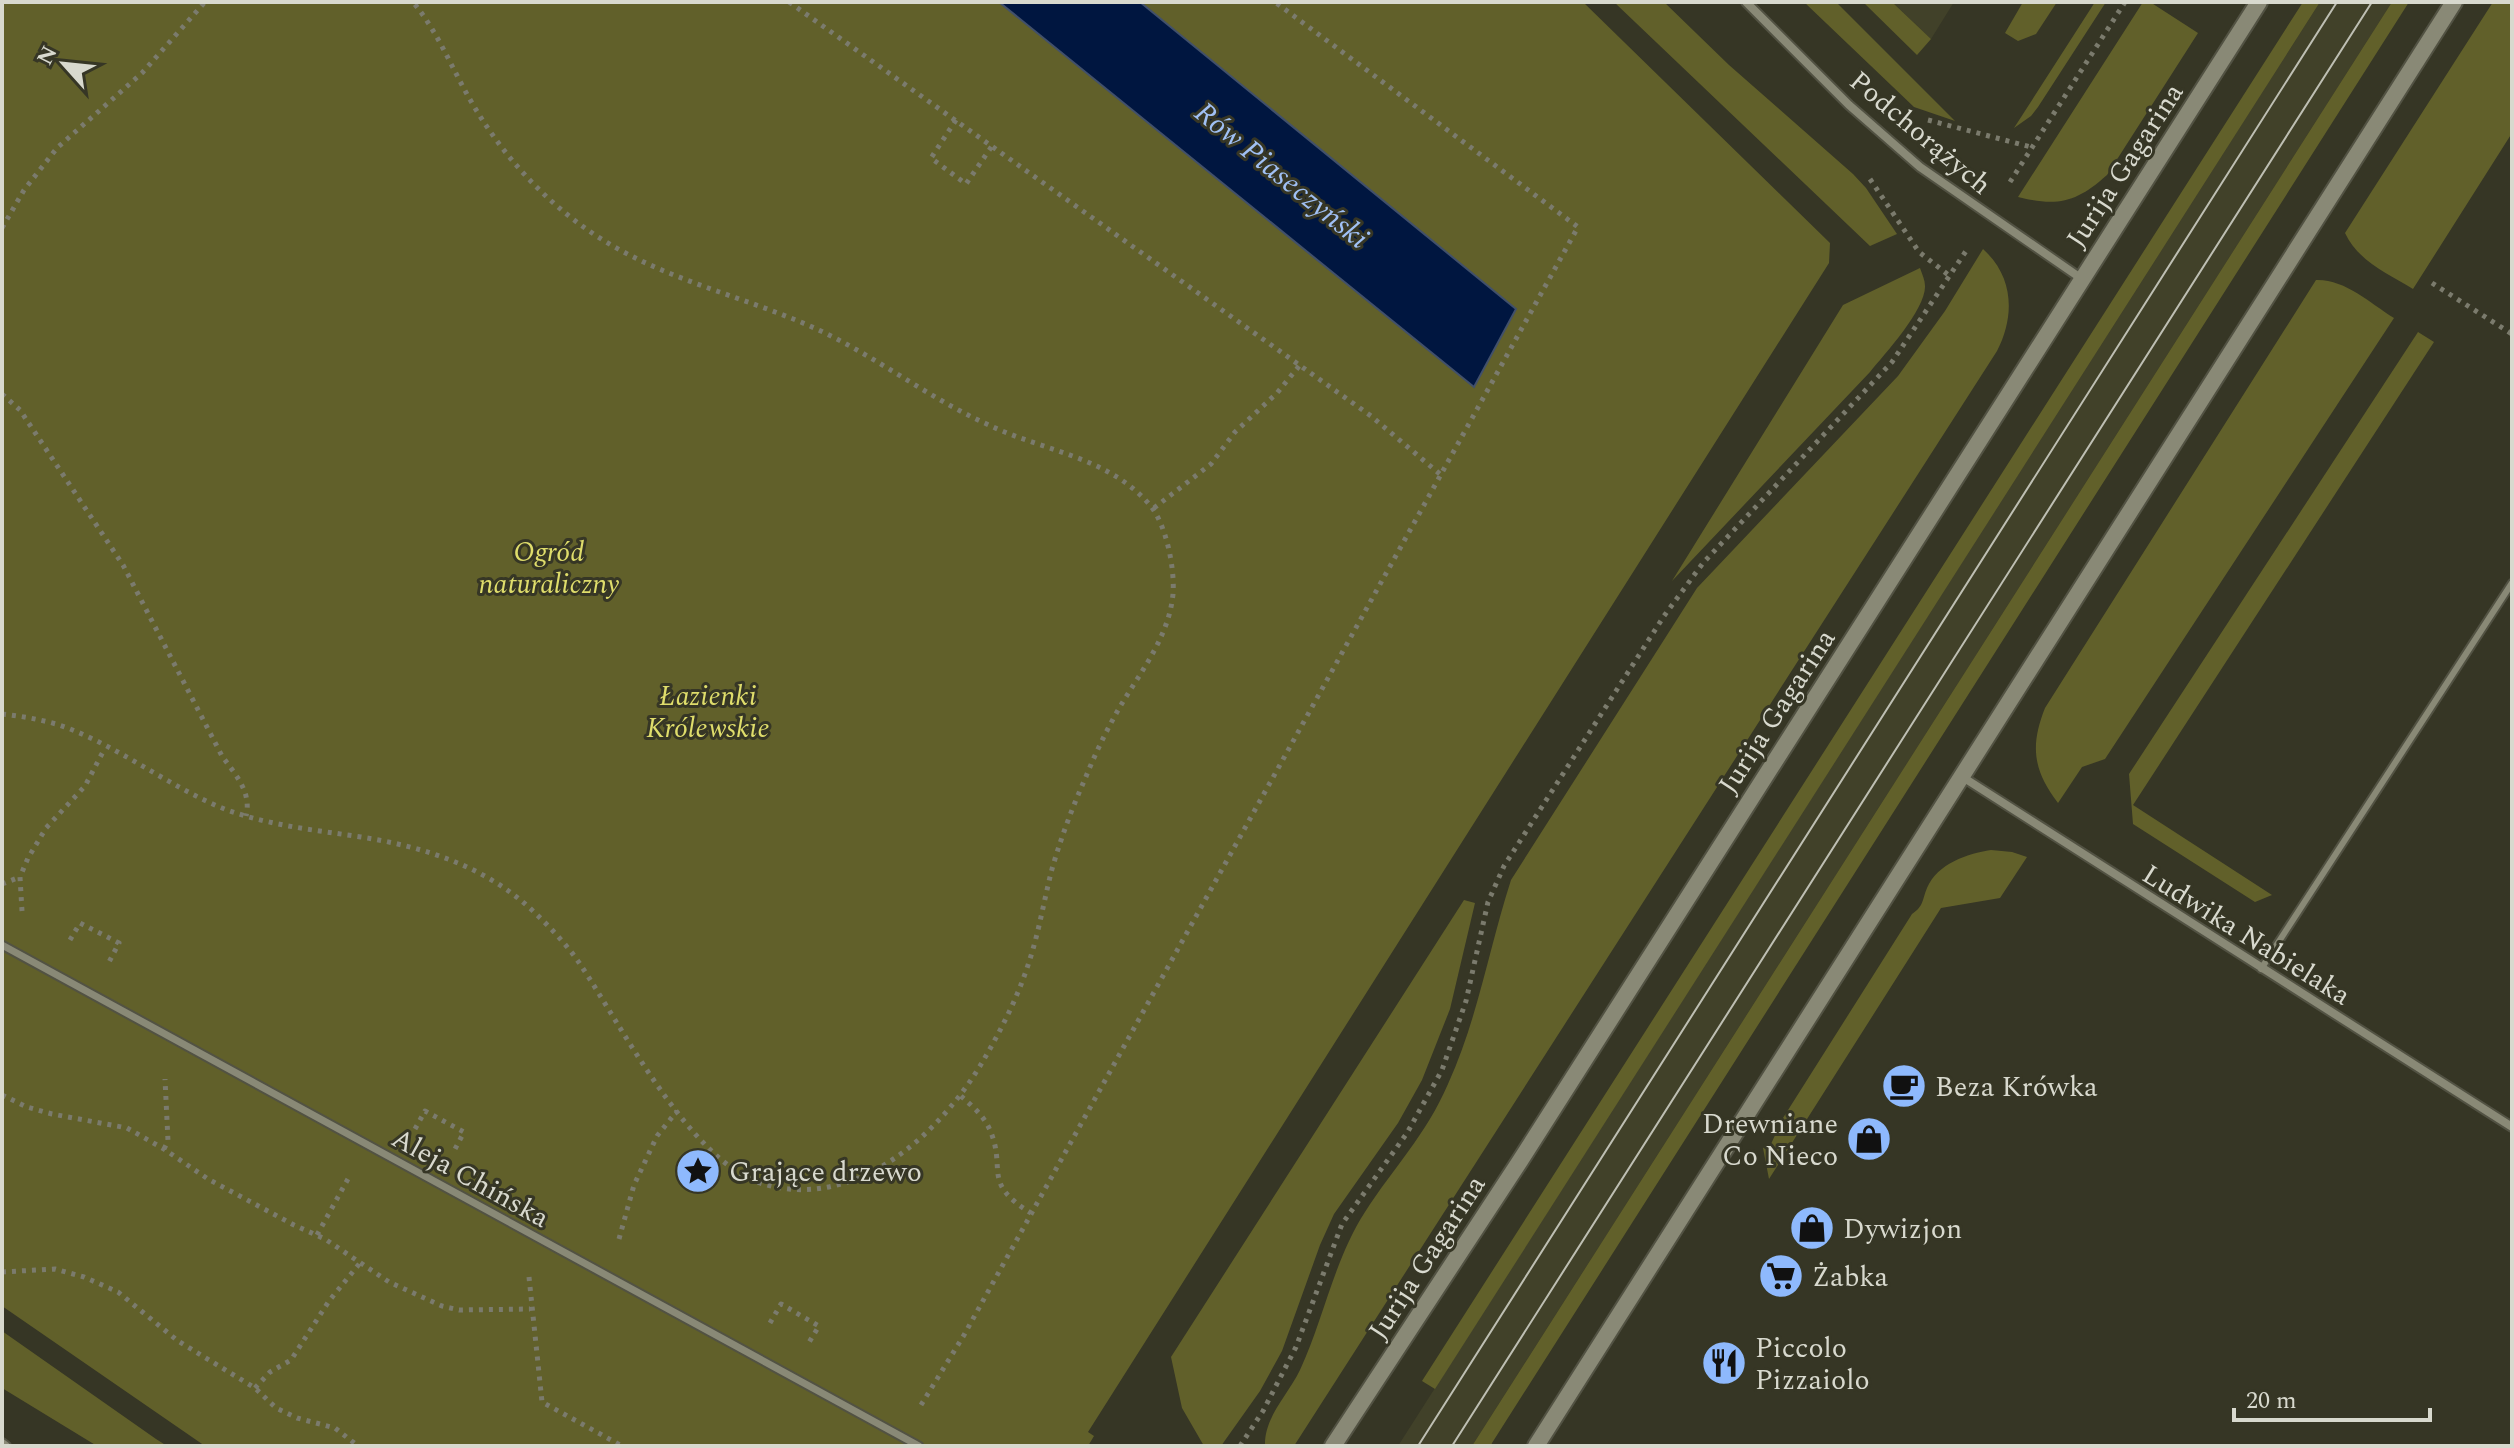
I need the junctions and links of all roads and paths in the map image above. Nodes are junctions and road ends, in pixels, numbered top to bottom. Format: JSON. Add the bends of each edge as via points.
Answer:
{"nodes":[{"id":1,"x":205,"y":2,"type":"edge"},
{"id":2,"x":413,"y":2,"type":"edge"},
{"id":3,"x":789,"y":2,"type":"edge"},
{"id":4,"x":1275,"y":2,"type":"edge"},
{"id":5,"x":1746,"y":2,"type":"edge"},
{"id":6,"x":2125,"y":2,"type":"edge"},
{"id":7,"x":2259,"y":2,"type":"edge"},
{"id":8,"x":2454,"y":2,"type":"edge"},
{"id":9,"x":1849,"y":105,"type":"junction"},
{"id":10,"x":1921,"y":118,"type":"dead end"},
{"id":11,"x":956,"y":120,"type":"junction"},
{"id":12,"x":992,"y":146,"type":"junction"},
{"id":13,"x":2031,"y":147,"type":"junction"},
{"id":14,"x":2004,"y":191,"type":"dead end"},
{"id":15,"x":2,"y":228,"type":"edge"},
{"id":16,"x":1972,"y":242,"type":"dead end"},
{"id":17,"x":1951,"y":277,"type":"junction"},
{"id":18,"x":2082,"y":279,"type":"junction"},
{"id":19,"x":2432,"y":283,"type":"dead end"},
{"id":20,"x":2512,"y":334,"type":"edge"},
{"id":21,"x":1300,"y":365,"type":"junction"},
{"id":22,"x":2,"y":394,"type":"edge"},
{"id":23,"x":1441,"y":475,"type":"junction"},
{"id":24,"x":1154,"y":508,"type":"junction"},
{"id":25,"x":2512,"y":583,"type":"edge"},
{"id":26,"x":2,"y":714,"type":"edge"},
{"id":27,"x":105,"y":748,"type":"junction"},
{"id":28,"x":1960,"y":776,"type":"junction"},
{"id":29,"x":246,"y":816,"type":"junction"},
{"id":30,"x":20,"y":877,"type":"junction"},
{"id":31,"x":2,"y":884,"type":"edge"},
{"id":32,"x":2,"y":945,"type":"edge"},
{"id":33,"x":22,"y":956,"type":"junction"},
{"id":34,"x":2261,"y":969,"type":"junction"},
{"id":35,"x":178,"y":1041,"type":"junction"},
{"id":36,"x":2,"y":1095,"type":"edge"},
{"id":37,"x":961,"y":1096,"type":"junction"},
{"id":38,"x":677,"y":1111,"type":"junction"},
{"id":39,"x":2512,"y":1127,"type":"edge"},
{"id":40,"x":366,"y":1145,"type":"junction"},
{"id":41,"x":164,"y":1149,"type":"junction"},
{"id":42,"x":1031,"y":1213,"type":"junction"},
{"id":43,"x":317,"y":1235,"type":"junction"},
{"id":44,"x":539,"y":1239,"type":"junction"},
{"id":45,"x":360,"y":1263,"type":"junction"},
{"id":46,"x":2,"y":1272,"type":"edge"},
{"id":47,"x":602,"y":1273,"type":"junction"},
{"id":48,"x":530,"y":1309,"type":"junction"},
{"id":49,"x":255,"y":1388,"type":"junction"},
{"id":50,"x":902,"y":1437,"type":"junction"},
{"id":51,"x":619,"y":1445,"type":"edge"},
{"id":52,"x":358,"y":1446,"type":"edge"},
{"id":53,"x":919,"y":1446,"type":"edge"},
{"id":54,"x":1240,"y":1446,"type":"edge"},
{"id":55,"x":1333,"y":1446,"type":"edge"},
{"id":56,"x":1536,"y":1446,"type":"edge"}],
"edges":[{"from":1,"to":15,"type":"path","via":[[142,73],[57,148]]},
{"from":2,"to":24,"type":"path","via":[[437,34],[491,134],[537,187],[593,234],[677,277],[826,334],[984,423],[1091,462]]},
{"from":3,"to":11,"type":"path"},
{"from":4,"to":23,"type":"path","via":[[1578,227]]},
{"from":5,"to":9,"type":"street","name":"Podchorążych"},
{"from":6,"to":13,"type":"path"},
{"from":7,"to":18,"type":"main road","name":"Jurija Gagarina"},
{"from":8,"to":28,"type":"main road"},
{"from":9,"to":17,"type":"path","via":[[1862,167],[1919,252]]},
{"from":9,"to":18,"type":"street","name":"Podchorążych","via":[[1920,167]]},
{"from":10,"to":13,"type":"path"},
{"from":11,"to":12,"type":"path"},
{"from":11,"to":12,"type":"path","via":[[931,158],[966,184]]},
{"from":12,"to":21,"type":"path"},
{"from":13,"to":14,"type":"path"},
{"from":16,"to":17,"type":"path"},
{"from":17,"to":54,"type":"path","via":[[1892,362],[1703,563],[1504,866],[1488,902],[1466,1001],[1442,1070],[1407,1133],[1342,1224],[1296,1347]]},
{"from":18,"to":55,"type":"main road","name":"Jurija Gagarina"},
{"from":19,"to":20,"type":"path"},
{"from":21,"to":23,"type":"path"},
{"from":21,"to":24,"type":"path","via":[[1211,464]]},
{"from":22,"to":29,"type":"path","via":[[20,410],[123,565],[222,756],[242,783],[249,805]]},
{"from":23,"to":42,"type":"path"},
{"from":24,"to":37,"type":"path","via":[[1171,558],[1168,619],[1082,784],[1017,995]]},
{"from":25,"to":34,"type":"lane"},
{"from":26,"to":27,"type":"path","via":[[64,727]]},
{"from":27,"to":29,"type":"path","via":[[174,786]]},
{"from":27,"to":30,"type":"path","via":[[85,786],[37,840]]},
{"from":28,"to":34,"type":"street","name":"Ludwika Nabielaka"},
{"from":28,"to":56,"type":"main road"},
{"from":29,"to":38,"type":"path","via":[[424,850],[500,885],[570,951]]},
{"from":30,"to":31,"type":"path"},
{"from":30,"to":33,"type":"path","via":[[28,931]]},
{"from":32,"to":33,"type":"street","name":"Aleja Chińska"},
{"from":33,"to":35,"type":"street","name":"Aleja Chińska"},
{"from":34,"to":39,"type":"street","name":"Ludwika Nabielaka"},
{"from":35,"to":40,"type":"street","name":"Aleja Chińska"},
{"from":35,"to":41,"type":"path","via":[[166,1064]]},
{"from":36,"to":41,"type":"path","via":[[52,1114],[127,1128]]},
{"from":37,"to":38,"type":"path","via":[[895,1159],[859,1179],[807,1190],[759,1183],[731,1167]]},
{"from":37,"to":42,"type":"path","via":[[989,1128],[1006,1196]]},
{"from":38,"to":47,"type":"path","via":[[657,1136],[634,1185],[621,1234]]},
{"from":40,"to":43,"type":"path"},
{"from":40,"to":44,"type":"street","name":"Aleja Chińska"},
{"from":41,"to":43,"type":"path","via":[[208,1179]]},
{"from":42,"to":50,"type":"path"},
{"from":43,"to":45,"type":"path"},
{"from":44,"to":47,"type":"street","name":"Aleja Chińska"},
{"from":44,"to":48,"type":"path","via":[[528,1262]]},
{"from":45,"to":48,"type":"path","via":[[442,1306]]},
{"from":45,"to":49,"type":"path","via":[[291,1360]]},
{"from":46,"to":49,"type":"path","via":[[55,1269],[118,1292],[178,1341]]},
{"from":47,"to":50,"type":"street","name":"Aleja Chińska"},
{"from":48,"to":51,"type":"path","via":[[542,1402]]},
{"from":49,"to":52,"type":"path","via":[[276,1408],[335,1428]]},
{"from":50,"to":53,"type":"street","name":"Aleja Chińska"}]}
